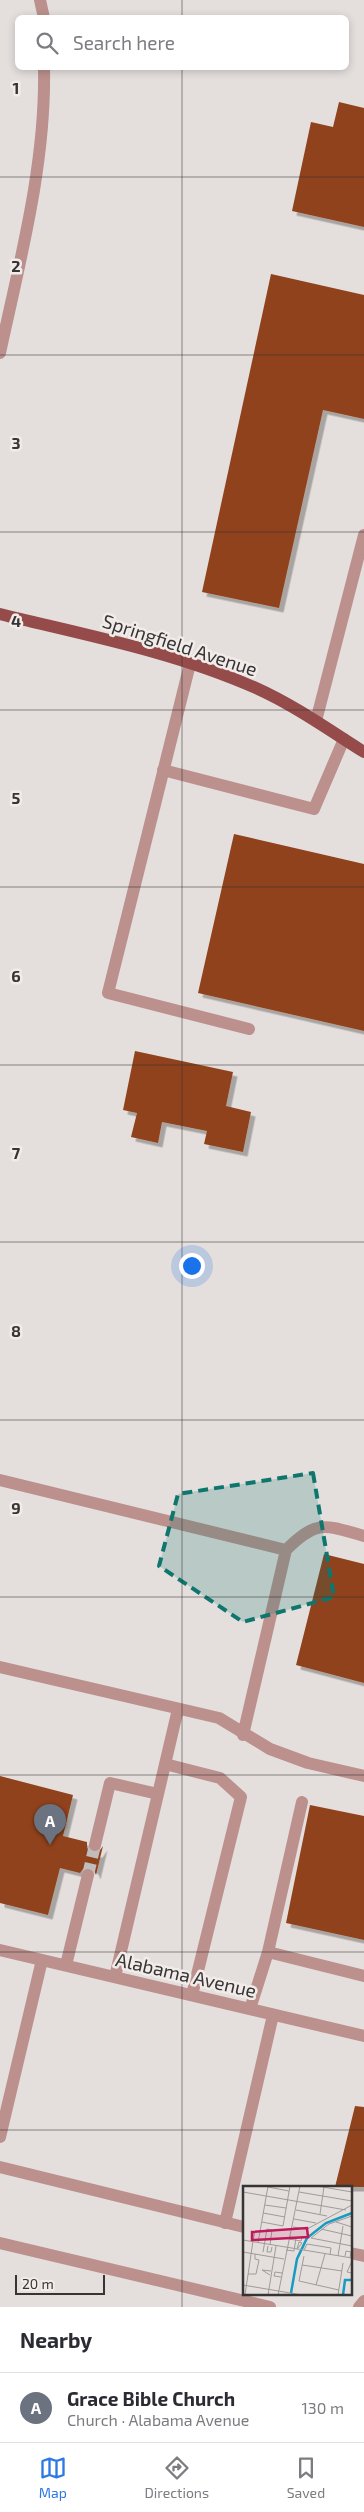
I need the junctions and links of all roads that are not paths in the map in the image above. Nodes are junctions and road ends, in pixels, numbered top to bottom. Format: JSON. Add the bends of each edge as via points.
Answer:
{"nodes":[{"id":1,"x":40,"y":0,"type":"edge"},
{"id":2,"x":43,"y":15,"type":"edge"},
{"id":3,"x":44,"y":70,"type":"edge"},
{"id":4,"x":0,"y":353,"type":"edge"},
{"id":5,"x":364,"y":535,"type":"edge"},
{"id":6,"x":0,"y":614,"type":"edge"},
{"id":7,"x":190,"y":664,"type":"junction"},
{"id":8,"x":316,"y":721,"type":"junction"},
{"id":9,"x":344,"y":739,"type":"junction"},
{"id":10,"x":364,"y":752,"type":"edge"},
{"id":11,"x":163,"y":770,"type":"junction"},
{"id":12,"x":249,"y":1028,"type":"dead end"},
{"id":13,"x":0,"y":1480,"type":"edge"},
{"id":14,"x":364,"y":1536,"type":"edge"},
{"id":15,"x":286,"y":1550,"type":"junction"},
{"id":16,"x":0,"y":1667,"type":"edge"},
{"id":17,"x":178,"y":1709,"type":"junction"},
{"id":18,"x":242,"y":1735,"type":"junction"},
{"id":19,"x":165,"y":1764,"type":"junction"},
{"id":20,"x":364,"y":1776,"type":"edge"},
{"id":21,"x":158,"y":1794,"type":"junction"},
{"id":22,"x":302,"y":1802,"type":"dead end"},
{"id":23,"x":96,"y":1844,"type":"tunnel mouth"},
{"id":24,"x":88,"y":1875,"type":"tunnel mouth"},
{"id":25,"x":0,"y":1950,"type":"edge"},
{"id":26,"x":268,"y":1952,"type":"junction"},
{"id":27,"x":42,"y":1960,"type":"junction"},
{"id":28,"x":66,"y":1965,"type":"junction"},
{"id":29,"x":364,"y":1976,"type":"edge"},
{"id":30,"x":115,"y":1977,"type":"junction"},
{"id":31,"x":192,"y":1995,"type":"junction"},
{"id":32,"x":250,"y":2009,"type":"junction"},
{"id":33,"x":273,"y":2015,"type":"junction"},
{"id":34,"x":364,"y":2036,"type":"edge"},
{"id":35,"x":0,"y":2137,"type":"edge"},
{"id":36,"x":0,"y":2167,"type":"edge"},
{"id":37,"x":226,"y":2223,"type":"junction"},
{"id":38,"x":243,"y":2227,"type":"edge"},
{"id":39,"x":0,"y":2243,"type":"edge"},
{"id":40,"x":364,"y":2301,"type":"edge"},
{"id":41,"x":270,"y":2307,"type":"edge"},
{"id":42,"x":359,"y":2307,"type":"edge"}],
"edges":[{"from":1,"to":2,"type":"street"},
{"from":3,"to":4,"type":"street","via":[[45,94],[32,204]]},
{"from":5,"to":8,"type":"street"},
{"from":6,"to":7,"type":"main road","name":"Springfield Avenue","via":[[148,650]]},
{"from":7,"to":8,"type":"main road","name":"Springfield Avenue","via":[[257,689]]},
{"from":7,"to":11,"type":"street"},
{"from":8,"to":9,"type":"main road","name":"Springfield Avenue"},
{"from":9,"to":10,"type":"main road","name":"Springfield Avenue"},
{"from":9,"to":11,"type":"street","via":[[314,809]]},
{"from":11,"to":12,"type":"street","via":[[108,993]]},
{"from":13,"to":15,"type":"street"},
{"from":14,"to":15,"type":"street","via":[[324,1525],[303,1534]]},
{"from":15,"to":18,"type":"street"},
{"from":16,"to":17,"type":"street"},
{"from":17,"to":18,"type":"street","via":[[219,1718]]},
{"from":17,"to":19,"type":"street"},
{"from":18,"to":20,"type":"street","via":[[308,1763]]},
{"from":19,"to":21,"type":"street"},
{"from":19,"to":31,"type":"street","via":[[220,1778],[241,1797]]},
{"from":21,"to":23,"type":"street","via":[[110,1782]]},
{"from":21,"to":30,"type":"street"},
{"from":22,"to":26,"type":"street"},
{"from":24,"to":28,"type":"street"},
{"from":25,"to":27,"type":"street","name":"Alabama Avenue"},
{"from":26,"to":29,"type":"street"},
{"from":26,"to":32,"type":"street"},
{"from":27,"to":28,"type":"street","name":"Alabama Avenue"},
{"from":27,"to":35,"type":"street"},
{"from":28,"to":30,"type":"street","name":"Alabama Avenue"},
{"from":30,"to":31,"type":"street","name":"Alabama Avenue"},
{"from":31,"to":32,"type":"street","name":"Alabama Avenue"},
{"from":32,"to":33,"type":"street","name":"Alabama Avenue"},
{"from":33,"to":34,"type":"street","name":"Alabama Avenue"},
{"from":33,"to":37,"type":"street"},
{"from":36,"to":37,"type":"street"},
{"from":37,"to":38,"type":"street"},
{"from":39,"to":41,"type":"street"},
{"from":40,"to":42,"type":"street"}]}
